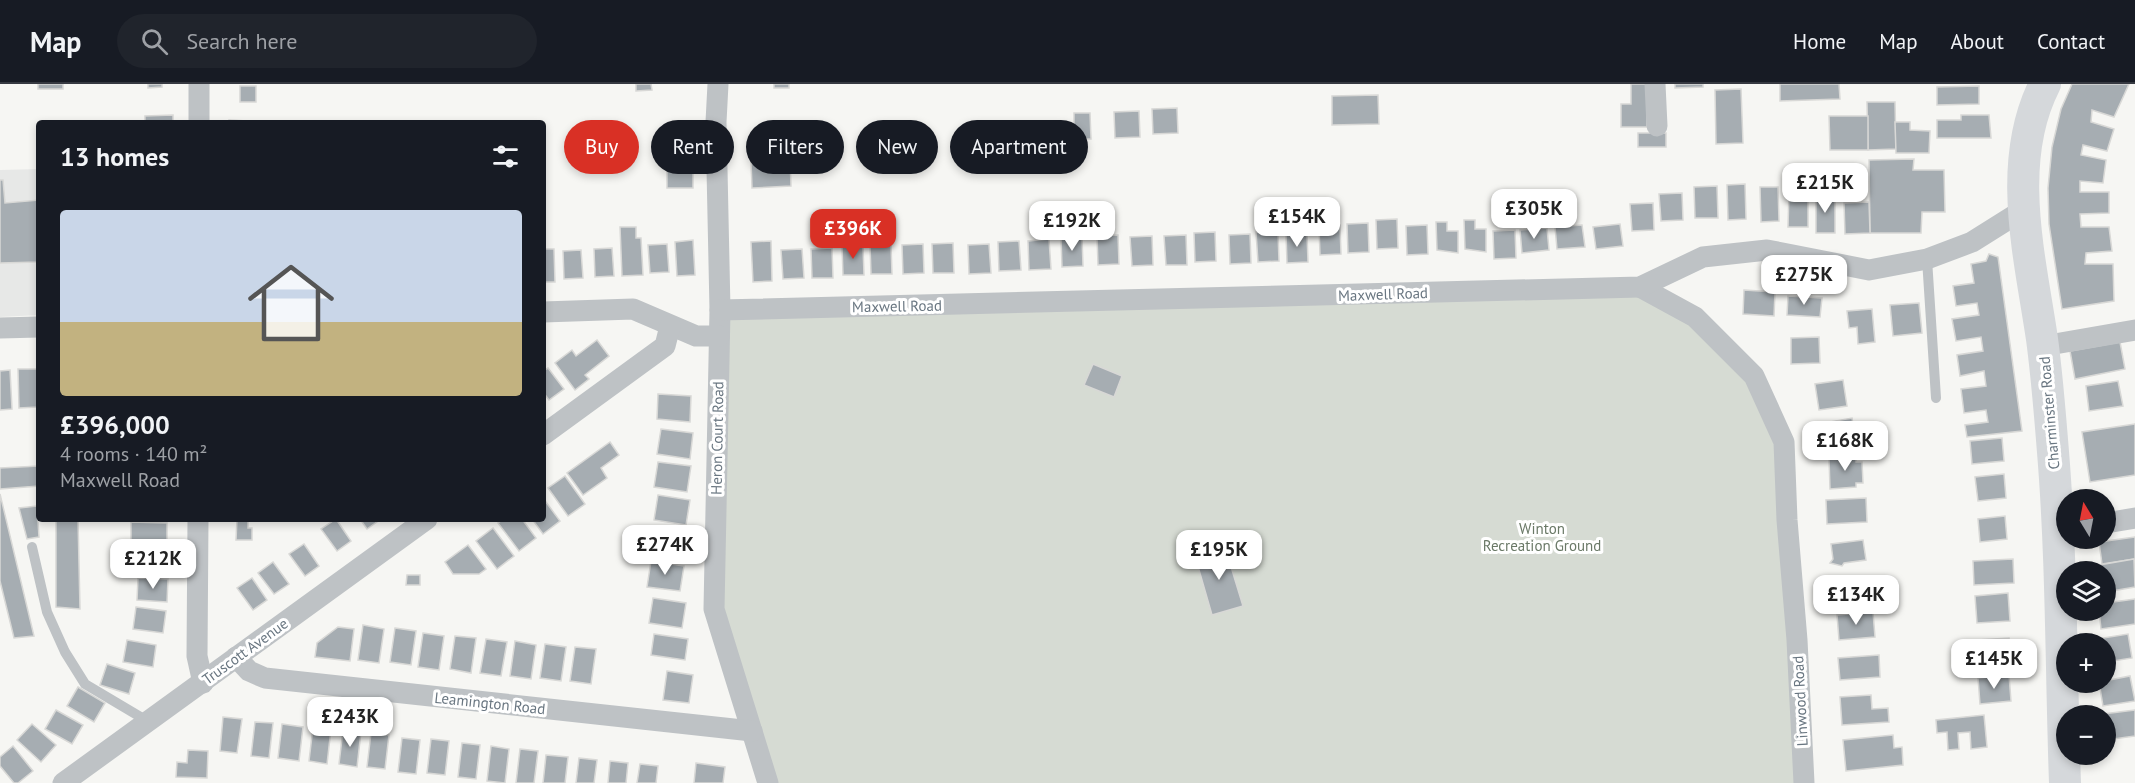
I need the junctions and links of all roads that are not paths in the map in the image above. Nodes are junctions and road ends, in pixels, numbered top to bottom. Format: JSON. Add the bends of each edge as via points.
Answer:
{"nodes":[{"id":1,"x":199,"y":84,"type":"edge"},
{"id":2,"x":718,"y":84,"type":"edge"},
{"id":3,"x":1655,"y":84,"type":"edge"},
{"id":4,"x":2039,"y":87,"type":"edge"},
{"id":5,"x":199,"y":120,"type":"edge"},
{"id":6,"x":1658,"y":126,"type":"dead end"},
{"id":7,"x":2023,"y":210,"type":"junction"},
{"id":8,"x":1927,"y":259,"type":"junction"},
{"id":9,"x":1640,"y":287,"type":"junction"},
{"id":10,"x":720,"y":310,"type":"junction"},
{"id":11,"x":546,"y":312,"type":"edge"},
{"id":12,"x":670,"y":326,"type":"junction"},
{"id":13,"x":36,"y":327,"type":"edge"},
{"id":14,"x":0,"y":328,"type":"edge"},
{"id":15,"x":2135,"y":330,"type":"edge"},
{"id":16,"x":719,"y":336,"type":"junction"},
{"id":17,"x":2043,"y":346,"type":"junction"},
{"id":18,"x":1936,"y":398,"type":"dead end"},
{"id":19,"x":546,"y":433,"type":"edge"},
{"id":20,"x":2058,"y":489,"type":"edge"},
{"id":21,"x":2135,"y":518,"type":"edge"},
{"id":22,"x":2116,"y":521,"type":"edge"},
{"id":23,"x":198,"y":522,"type":"edge"},
{"id":24,"x":423,"y":522,"type":"edge"},
{"id":25,"x":32,"y":547,"type":"dead end"},
{"id":26,"x":2062,"y":549,"type":"edge"},
{"id":27,"x":236,"y":657,"type":"junction"},
{"id":28,"x":203,"y":683,"type":"junction"},
{"id":29,"x":149,"y":722,"type":"junction"},
{"id":30,"x":753,"y":731,"type":"junction"},
{"id":31,"x":63,"y":783,"type":"edge"},
{"id":32,"x":768,"y":783,"type":"edge"},
{"id":33,"x":1804,"y":783,"type":"edge"},
{"id":34,"x":2065,"y":783,"type":"edge"}],
"edges":[{"from":1,"to":5,"type":"street"},
{"from":2,"to":10,"type":"street","name":"Heron Court Road"},
{"from":3,"to":6,"type":"street"},
{"from":4,"to":7,"type":"main road","name":"Charminster Road","via":[[2024,170]]},
{"from":7,"to":8,"type":"street","name":"Maxwell Road","via":[[1972,242]]},
{"from":7,"to":17,"type":"main road","name":"Charminster Road"},
{"from":8,"to":9,"type":"street","name":"Maxwell Road","via":[[1869,270],[1767,250],[1703,257]]},
{"from":8,"to":18,"type":"lane"},
{"from":9,"to":10,"type":"street","name":"Maxwell Road"},
{"from":9,"to":33,"type":"street","name":"Linwood Road","via":[[1695,317],[1754,376],[1784,442]]},
{"from":10,"to":16,"type":"street","name":"Heron Court Road"},
{"from":11,"to":12,"type":"street","via":[[633,309]]},
{"from":12,"to":16,"type":"street","via":[[696,336]]},
{"from":12,"to":19,"type":"street","via":[[665,345]]},
{"from":13,"to":14,"type":"street"},
{"from":15,"to":17,"type":"street"},
{"from":16,"to":30,"type":"street","name":"Heron Court Road","via":[[714,609]]},
{"from":17,"to":20,"type":"main road","name":"Charminster Road"},
{"from":21,"to":22,"type":"street"},
{"from":23,"to":28,"type":"street","via":[[196,656]]},
{"from":24,"to":27,"type":"street","name":"Truscott Avenue"},
{"from":25,"to":29,"type":"lane","via":[[47,612],[85,684]]},
{"from":26,"to":34,"type":"main road","name":"Charminster Road"},
{"from":27,"to":28,"type":"street","name":"Truscott Avenue"},
{"from":27,"to":30,"type":"street","name":"Leamington Road","via":[[249,671],[265,678]]},
{"from":28,"to":29,"type":"street","name":"Truscott Avenue"},
{"from":29,"to":31,"type":"street","name":"Truscott Avenue"},
{"from":30,"to":32,"type":"street","name":"Heron Court Road"}]}
